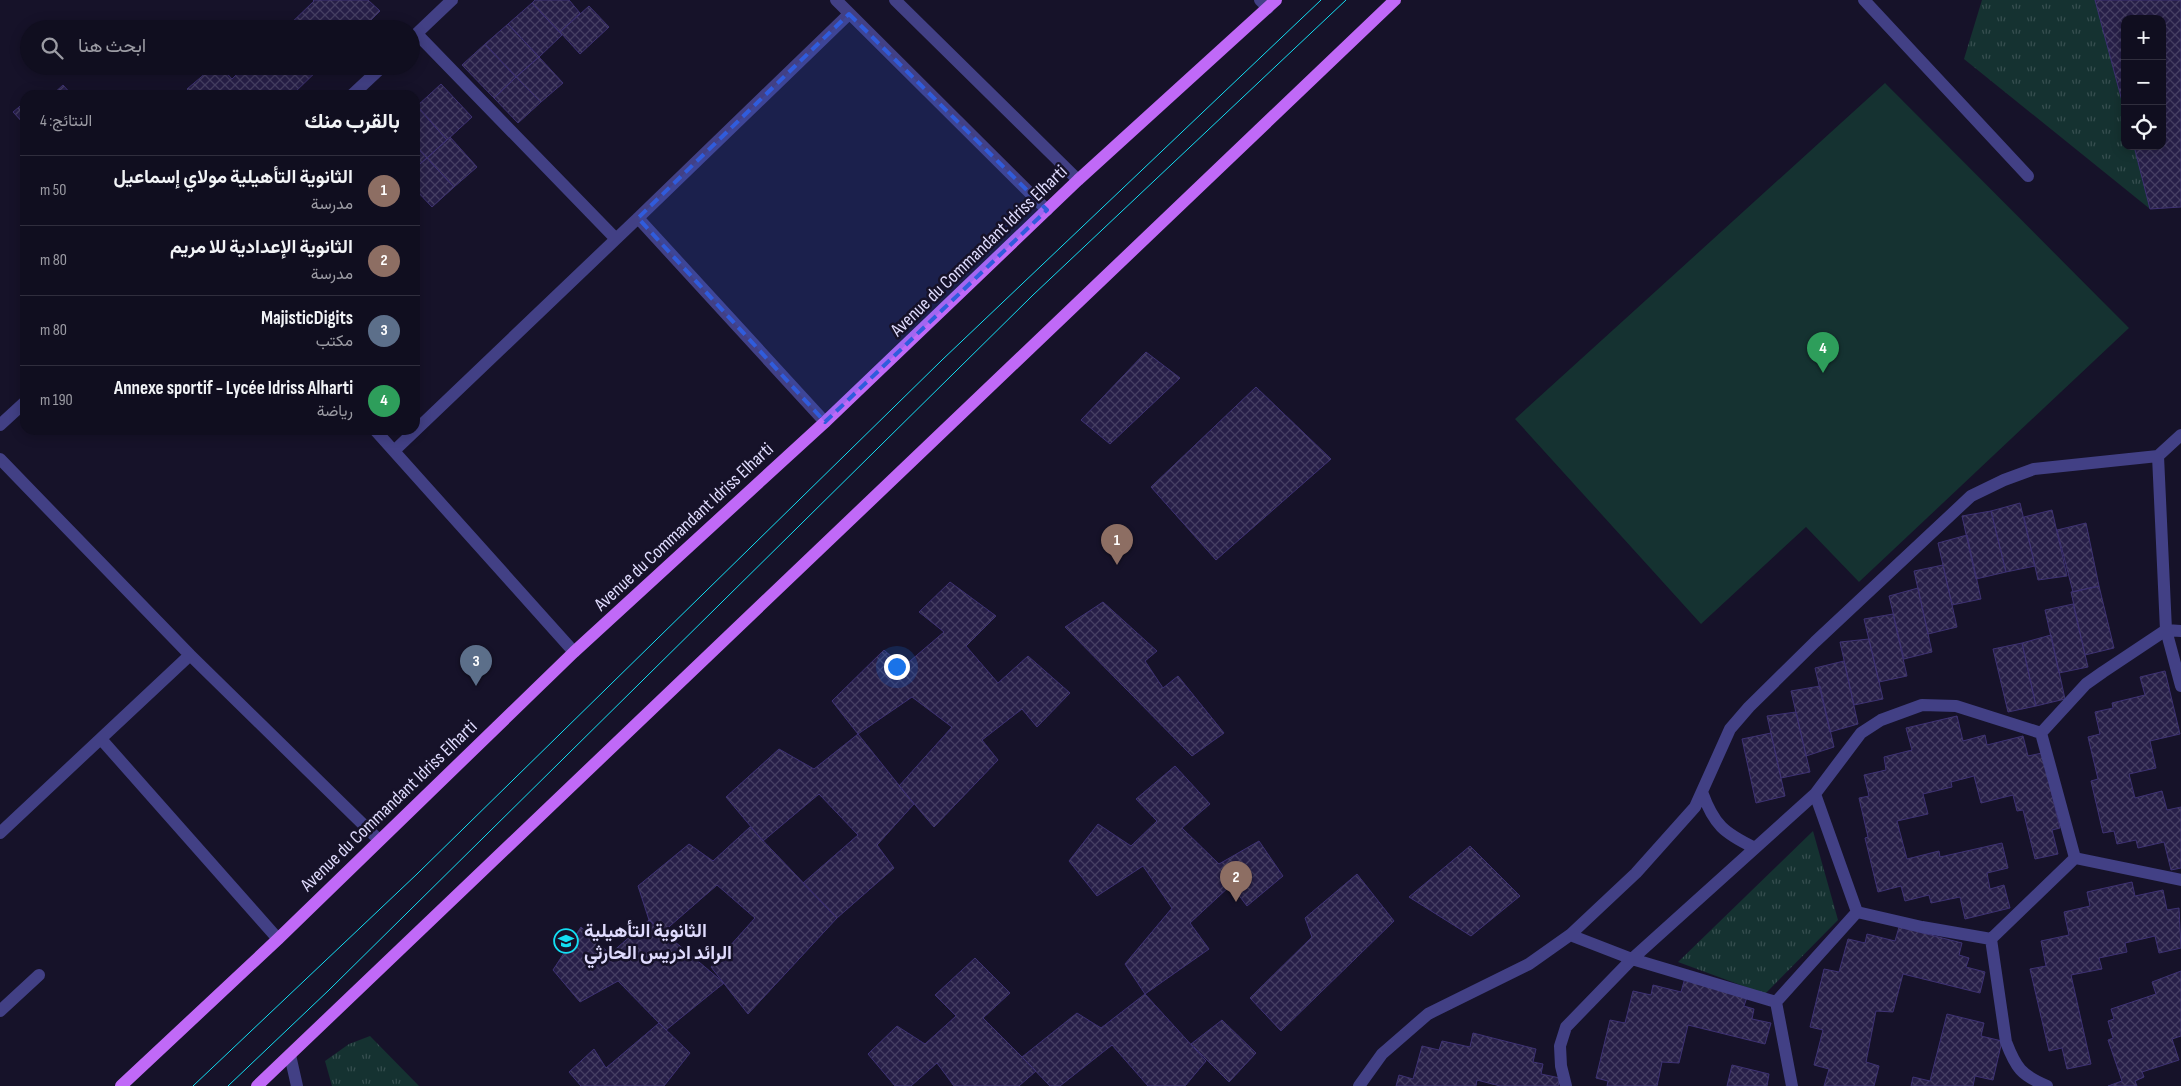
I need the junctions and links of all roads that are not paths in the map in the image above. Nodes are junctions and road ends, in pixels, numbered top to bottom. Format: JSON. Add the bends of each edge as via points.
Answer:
{"nodes":[{"id":1,"x":452,"y":0,"type":"edge"},
{"id":2,"x":836,"y":0,"type":"edge"},
{"id":3,"x":895,"y":0,"type":"edge"},
{"id":4,"x":1394,"y":0,"type":"edge"},
{"id":5,"x":1864,"y":0,"type":"edge"},
{"id":6,"x":1268,"y":3,"type":"edge"},
{"id":7,"x":849,"y":14,"type":"junction"},
{"id":8,"x":420,"y":30,"type":"edge"},
{"id":9,"x":420,"y":42,"type":"edge"},
{"id":10,"x":373,"y":75,"type":"edge"},
{"id":11,"x":357,"y":90,"type":"edge"},
{"id":12,"x":2028,"y":176,"type":"dead end"},
{"id":13,"x":1078,"y":180,"type":"junction"},
{"id":14,"x":1047,"y":210,"type":"junction"},
{"id":15,"x":638,"y":218,"type":"junction"},
{"id":16,"x":616,"y":239,"type":"junction"},
{"id":17,"x":20,"y":407,"type":"edge"},
{"id":18,"x":825,"y":422,"type":"junction"},
{"id":19,"x":0,"y":425,"type":"edge"},
{"id":20,"x":420,"y":425,"type":"edge"},
{"id":21,"x":380,"y":435,"type":"edge"},
{"id":22,"x":410,"y":435,"type":"edge"},
{"id":23,"x":2181,"y":435,"type":"edge"},
{"id":24,"x":394,"y":450,"type":"junction"},
{"id":25,"x":2158,"y":456,"type":"junction"},
{"id":26,"x":0,"y":459,"type":"edge"},
{"id":27,"x":2166,"y":630,"type":"junction"},
{"id":28,"x":2181,"y":632,"type":"edge"},
{"id":29,"x":574,"y":652,"type":"junction"},
{"id":30,"x":190,"y":655,"type":"junction"},
{"id":31,"x":2181,"y":686,"type":"edge"},
{"id":32,"x":2041,"y":732,"type":"junction"},
{"id":33,"x":101,"y":740,"type":"junction"},
{"id":34,"x":1702,"y":792,"type":"junction"},
{"id":35,"x":1815,"y":794,"type":"junction"},
{"id":36,"x":0,"y":833,"type":"edge"},
{"id":37,"x":379,"y":840,"type":"junction"},
{"id":38,"x":1755,"y":848,"type":"junction"},
{"id":39,"x":2075,"y":858,"type":"junction"},
{"id":40,"x":2181,"y":880,"type":"edge"},
{"id":41,"x":1857,"y":912,"type":"junction"},
{"id":42,"x":1570,"y":935,"type":"junction"},
{"id":43,"x":278,"y":938,"type":"junction"},
{"id":44,"x":1991,"y":939,"type":"junction"},
{"id":45,"x":1632,"y":959,"type":"junction"},
{"id":46,"x":40,"y":975,"type":"dead end"},
{"id":47,"x":1776,"y":1002,"type":"junction"},
{"id":48,"x":0,"y":1011,"type":"edge"},
{"id":49,"x":290,"y":1055,"type":"junction"},
{"id":50,"x":120,"y":1086,"type":"edge"},
{"id":51,"x":257,"y":1086,"type":"edge"},
{"id":52,"x":297,"y":1086,"type":"edge"},
{"id":53,"x":1359,"y":1086,"type":"edge"},
{"id":54,"x":1566,"y":1086,"type":"edge"},
{"id":55,"x":1792,"y":1086,"type":"edge"},
{"id":56,"x":2047,"y":1086,"type":"edge"}],
"edges":[{"from":1,"to":8,"type":"street"},
{"from":2,"to":7,"type":"street"},
{"from":3,"to":13,"type":"street"},
{"from":4,"to":49,"type":"main road"},
{"from":5,"to":12,"type":"street"},
{"from":6,"to":13,"type":"main road","name":"Avenue du Commandant Idriss Elharti"},
{"from":7,"to":14,"type":"street"},
{"from":7,"to":15,"type":"street"},
{"from":9,"to":16,"type":"street"},
{"from":10,"to":11,"type":"street"},
{"from":13,"to":14,"type":"main road","name":"Avenue du Commandant Idriss Elharti"},
{"from":14,"to":18,"type":"main road","name":"Avenue du Commandant Idriss Elharti"},
{"from":15,"to":16,"type":"street"},
{"from":15,"to":18,"type":"street"},
{"from":16,"to":20,"type":"street"},
{"from":17,"to":19,"type":"street"},
{"from":18,"to":29,"type":"main road","name":"Avenue du Commandant Idriss Elharti"},
{"from":21,"to":24,"type":"street"},
{"from":22,"to":24,"type":"street"},
{"from":23,"to":25,"type":"street"},
{"from":24,"to":29,"type":"street"},
{"from":25,"to":27,"type":"street"},
{"from":25,"to":34,"type":"street","via":[[2034,470],[1970,496],[1749,707],[1730,729]]},
{"from":26,"to":30,"type":"street"},
{"from":27,"to":28,"type":"street"},
{"from":27,"to":31,"type":"street"},
{"from":27,"to":32,"type":"street","via":[[2086,684]]},
{"from":29,"to":37,"type":"main road","name":"Avenue du Commandant Idriss Elharti"},
{"from":30,"to":33,"type":"street"},
{"from":30,"to":37,"type":"street"},
{"from":32,"to":35,"type":"street","via":[[1956,706],[1922,705],[1881,720],[1862,734]]},
{"from":32,"to":39,"type":"street"},
{"from":33,"to":36,"type":"street"},
{"from":33,"to":43,"type":"street"},
{"from":34,"to":38,"type":"street","via":[[1718,826]]},
{"from":34,"to":42,"type":"street","via":[[1695,807],[1636,873]]},
{"from":35,"to":38,"type":"street"},
{"from":35,"to":41,"type":"street"},
{"from":37,"to":43,"type":"main road","name":"Avenue du Commandant Idriss Elharti"},
{"from":38,"to":45,"type":"street"},
{"from":39,"to":40,"type":"street"},
{"from":39,"to":44,"type":"street"},
{"from":41,"to":44,"type":"street"},
{"from":41,"to":47,"type":"street"},
{"from":42,"to":45,"type":"street"},
{"from":42,"to":53,"type":"street","via":[[1529,964],[1428,1014],[1382,1054]]},
{"from":43,"to":50,"type":"main road","name":"Avenue du Commandant Idriss Elharti"},
{"from":44,"to":56,"type":"street","via":[[2006,1042],[2011,1056],[2021,1072]]},
{"from":45,"to":47,"type":"street"},
{"from":45,"to":54,"type":"street","via":[[1566,1027],[1560,1046]]},
{"from":46,"to":48,"type":"street"},
{"from":47,"to":55,"type":"street"},
{"from":49,"to":51,"type":"main road"},
{"from":49,"to":52,"type":"street"}]}
